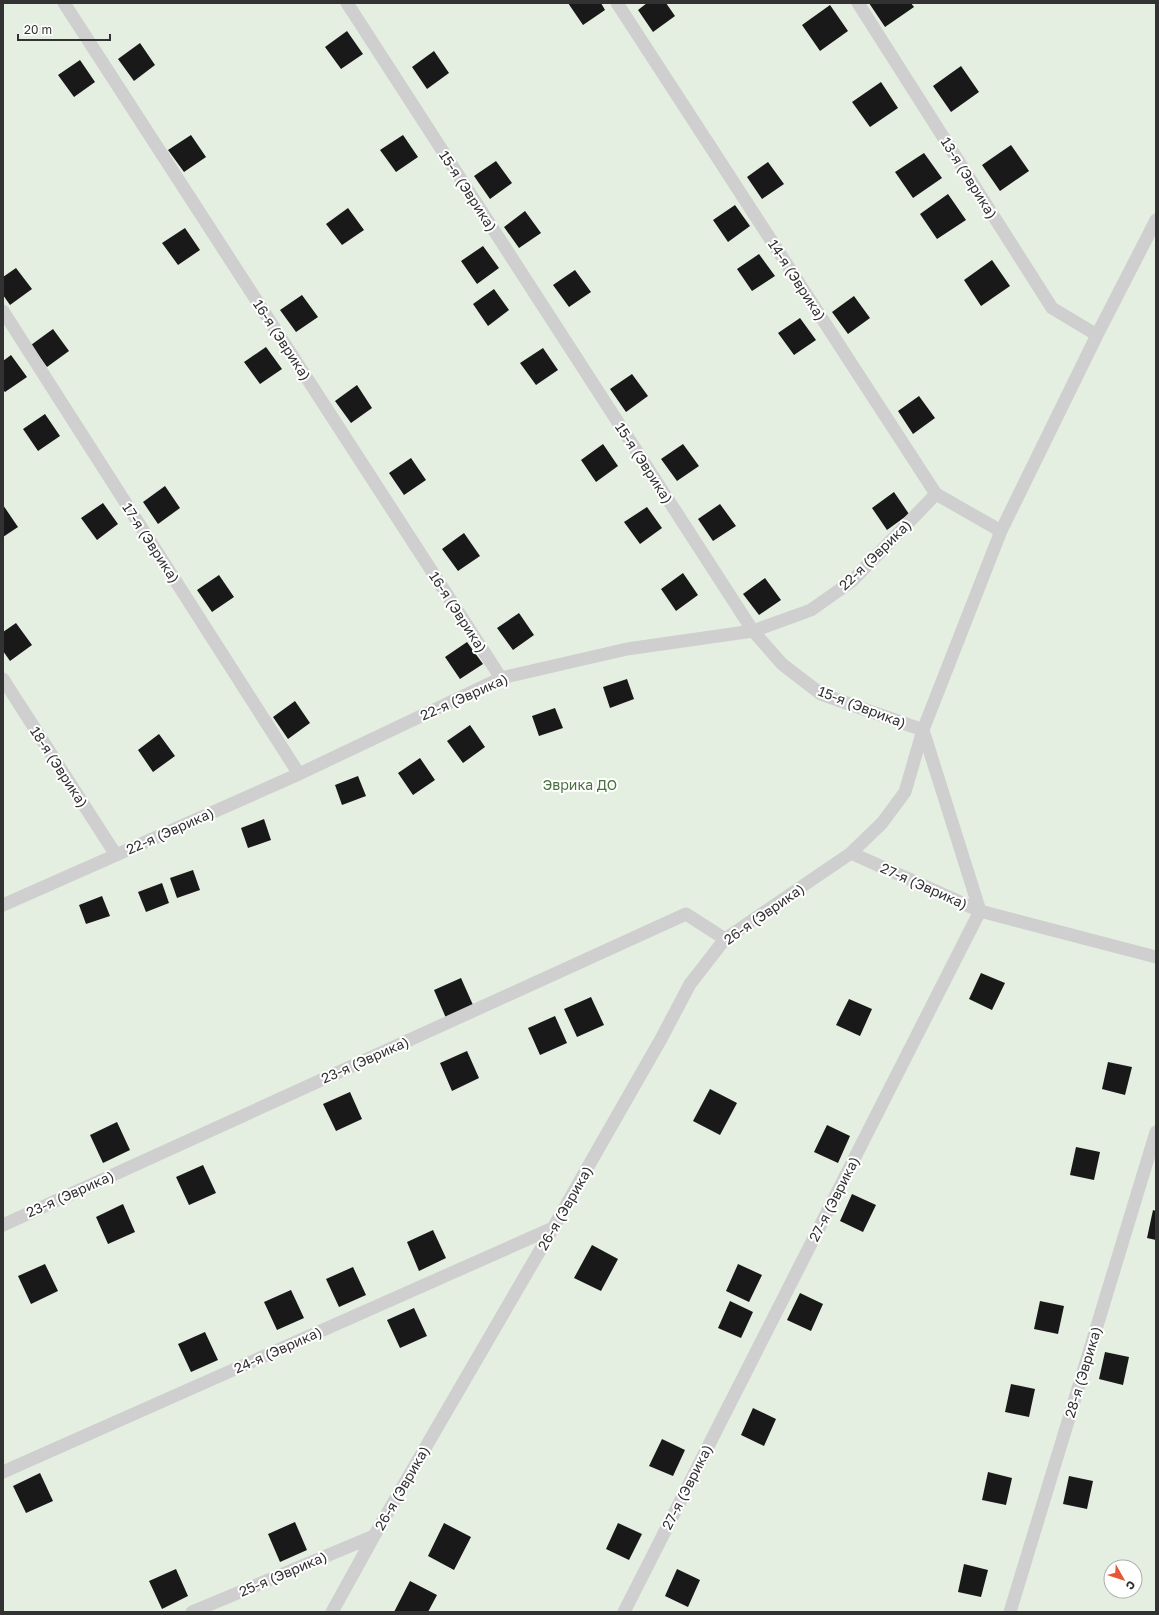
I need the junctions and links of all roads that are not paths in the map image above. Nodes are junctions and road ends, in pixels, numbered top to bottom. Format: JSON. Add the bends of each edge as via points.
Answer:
{"nodes":[{"id":1,"x":64,"y":3,"type":"edge"},
{"id":2,"x":347,"y":3,"type":"edge"},
{"id":3,"x":617,"y":3,"type":"edge"},
{"id":4,"x":858,"y":3,"type":"edge"},
{"id":5,"x":1156,"y":220,"type":"edge"},
{"id":6,"x":3,"y":311,"type":"edge"},
{"id":7,"x":1097,"y":335,"type":"junction"},
{"id":8,"x":936,"y":494,"type":"junction"},
{"id":9,"x":1001,"y":531,"type":"junction"},
{"id":10,"x":753,"y":631,"type":"junction"},
{"id":11,"x":501,"y":678,"type":"junction"},
{"id":12,"x":3,"y":679,"type":"edge"},
{"id":13,"x":923,"y":730,"type":"junction"},
{"id":14,"x":299,"y":774,"type":"junction"},
{"id":15,"x":851,"y":854,"type":"junction"},
{"id":16,"x":116,"y":855,"type":"junction"},
{"id":17,"x":3,"y":905,"type":"edge"},
{"id":18,"x":980,"y":911,"type":"junction"},
{"id":19,"x":725,"y":939,"type":"junction"},
{"id":20,"x":1156,"y":957,"type":"edge"},
{"id":21,"x":1156,"y":1132,"type":"edge"},
{"id":22,"x":3,"y":1224,"type":"edge"},
{"id":23,"x":553,"y":1228,"type":"junction"},
{"id":24,"x":3,"y":1472,"type":"edge"},
{"id":25,"x":374,"y":1536,"type":"junction"},
{"id":26,"x":192,"y":1612,"type":"edge"},
{"id":27,"x":332,"y":1612,"type":"edge"},
{"id":28,"x":624,"y":1612,"type":"edge"},
{"id":29,"x":1010,"y":1612,"type":"edge"}],
"edges":[{"from":1,"to":11,"type":"lane","name":"16-я (Эврика)"},
{"from":2,"to":10,"type":"lane","name":"15-я (Эврика)"},
{"from":3,"to":8,"type":"lane","name":"14-я (Эврика)"},
{"from":4,"to":7,"type":"lane","name":"13-я (Эврика)","via":[[1052,308]]},
{"from":5,"to":7,"type":"lane"},
{"from":6,"to":14,"type":"lane","name":"17-я (Эврика)"},
{"from":7,"to":9,"type":"lane"},
{"from":8,"to":9,"type":"lane","name":"14-я (Эврика)"},
{"from":8,"to":10,"type":"lane","name":"22-я (Эврика)","via":[[852,581],[811,610]]},
{"from":9,"to":13,"type":"lane"},
{"from":10,"to":11,"type":"lane","name":"22-я (Эврика)","via":[[627,649]]},
{"from":10,"to":13,"type":"lane","name":"15-я (Эврика)","via":[[782,664],[821,694]]},
{"from":11,"to":14,"type":"lane","name":"22-я (Эврика)"},
{"from":12,"to":16,"type":"lane","name":"18-я (Эврика)"},
{"from":13,"to":15,"type":"lane","name":"15-я (Эврика)","via":[[905,792],[882,822]]},
{"from":13,"to":18,"type":"lane"},
{"from":14,"to":16,"type":"lane","name":"22-я (Эврика)"},
{"from":15,"to":18,"type":"lane","name":"27-я (Эврика)"},
{"from":15,"to":19,"type":"lane","name":"26-я (Эврика)"},
{"from":16,"to":17,"type":"lane","name":"22-я (Эврика)"},
{"from":18,"to":20,"type":"lane"},
{"from":18,"to":28,"type":"lane","name":"27-я (Эврика)"},
{"from":19,"to":22,"type":"lane","name":"23-я (Эврика)","via":[[686,914]]},
{"from":19,"to":23,"type":"lane","name":"26-я (Эврика)","via":[[690,984]]},
{"from":21,"to":29,"type":"lane","name":"28-я (Эврика)"},
{"from":23,"to":24,"type":"lane","name":"24-я (Эврика)"},
{"from":23,"to":25,"type":"lane","name":"26-я (Эврика)"},
{"from":25,"to":26,"type":"lane","name":"25-я (Эврика)"},
{"from":25,"to":27,"type":"lane","name":"26-я (Эврика)"}]}
